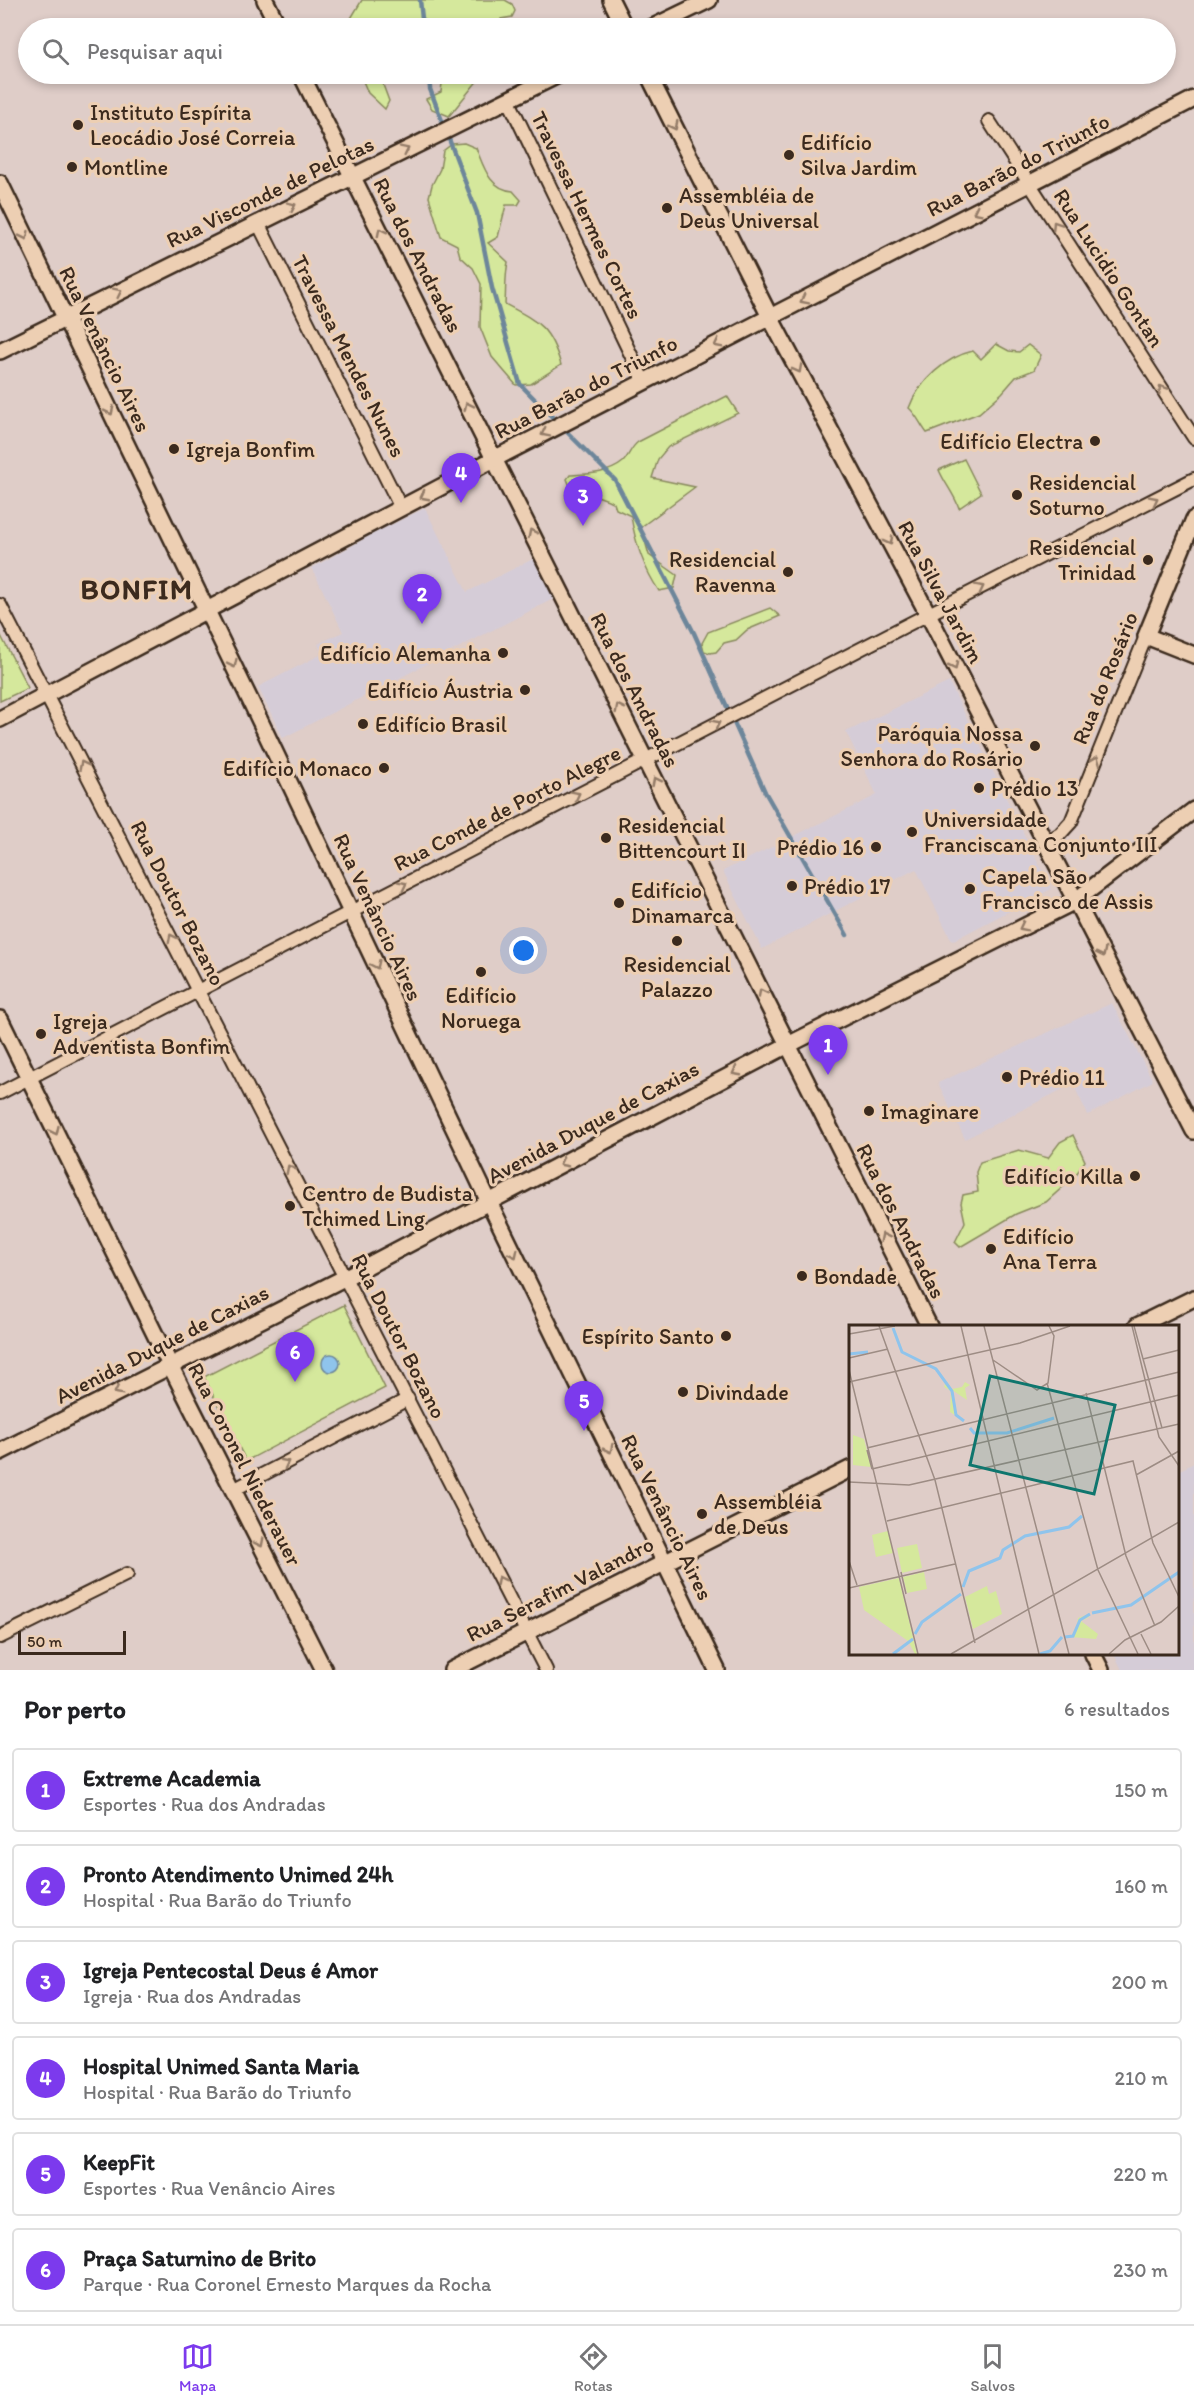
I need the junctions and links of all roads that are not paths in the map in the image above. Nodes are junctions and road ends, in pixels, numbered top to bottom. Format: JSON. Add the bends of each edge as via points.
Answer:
{"nodes":[{"id":1,"x":265,"y":0,"type":"edge"},
{"id":2,"x":610,"y":0,"type":"edge"},
{"id":3,"x":709,"y":0,"type":"edge"},
{"id":4,"x":274,"y":18,"type":"edge"},
{"id":5,"x":620,"y":18,"type":"edge"},
{"id":6,"x":672,"y":18,"type":"edge"},
{"id":7,"x":307,"y":84,"type":"edge"},
{"id":8,"x":539,"y":84,"type":"edge"},
{"id":9,"x":653,"y":84,"type":"edge"},
{"id":10,"x":508,"y":99,"type":"junction"},
{"id":11,"x":1194,"y":99,"type":"edge"},
{"id":12,"x":989,"y":121,"type":"dead end"},
{"id":13,"x":353,"y":176,"type":"junction"},
{"id":14,"x":0,"y":183,"type":"edge"},
{"id":15,"x":1029,"y":184,"type":"junction"},
{"id":16,"x":258,"y":223,"type":"junction"},
{"id":17,"x":770,"y":317,"type":"junction"},
{"id":18,"x":65,"y":318,"type":"junction"},
{"id":19,"x":0,"y":351,"type":"edge"},
{"id":20,"x":644,"y":382,"type":"junction"},
{"id":21,"x":1194,"y":438,"type":"edge"},
{"id":22,"x":494,"y":459,"type":"junction"},
{"id":23,"x":1194,"y":479,"type":"edge"},
{"id":24,"x":401,"y":508,"type":"junction"},
{"id":25,"x":1194,"y":519,"type":"edge"},
{"id":26,"x":0,"y":605,"type":"edge"},
{"id":27,"x":207,"y":612,"type":"junction"},
{"id":28,"x":928,"y":615,"type":"junction"},
{"id":29,"x":1146,"y":636,"type":"junction"},
{"id":30,"x":1194,"y":655,"type":"edge"},
{"id":31,"x":46,"y":695,"type":"junction"},
{"id":32,"x":0,"y":719,"type":"edge"},
{"id":33,"x":645,"y":760,"type":"junction"},
{"id":34,"x":1194,"y":810,"type":"edge"},
{"id":35,"x":1045,"y":843,"type":"junction"},
{"id":36,"x":1075,"y":900,"type":"junction"},
{"id":37,"x":351,"y":912,"type":"junction"},
{"id":38,"x":199,"y":990,"type":"junction"},
{"id":39,"x":0,"y":1019,"type":"edge"},
{"id":40,"x":788,"y":1045,"type":"junction"},
{"id":41,"x":29,"y":1078,"type":"junction"},
{"id":42,"x":0,"y":1093,"type":"edge"},
{"id":43,"x":1194,"y":1131,"type":"edge"},
{"id":44,"x":489,"y":1202,"type":"junction"},
{"id":45,"x":345,"y":1277,"type":"junction"},
{"id":46,"x":1194,"y":1298,"type":"edge"},
{"id":47,"x":928,"y":1325,"type":"edge"},
{"id":48,"x":1139,"y":1325,"type":"edge"},
{"id":49,"x":170,"y":1365,"type":"junction"},
{"id":50,"x":408,"y":1399,"type":"junction"},
{"id":51,"x":0,"y":1452,"type":"edge"},
{"id":52,"x":849,"y":1470,"type":"edge"},
{"id":53,"x":233,"y":1490,"type":"junction"},
{"id":54,"x":664,"y":1562,"type":"junction"},
{"id":55,"x":127,"y":1574,"type":"dead end"},
{"id":56,"x":527,"y":1632,"type":"junction"},
{"id":57,"x":0,"y":1637,"type":"edge"},
{"id":58,"x":1094,"y":1655,"type":"edge"},
{"id":59,"x":324,"y":1670,"type":"edge"},
{"id":60,"x":452,"y":1670,"type":"edge"},
{"id":61,"x":546,"y":1670,"type":"edge"},
{"id":62,"x":717,"y":1670,"type":"edge"},
{"id":63,"x":1101,"y":1670,"type":"edge"}],
"edges":[{"from":1,"to":4,"type":"street"},
{"from":2,"to":5,"type":"street"},
{"from":3,"to":6,"type":"street"},
{"from":7,"to":13,"type":"street","name":"Rua dos Andradas"},
{"from":8,"to":10,"type":"street","name":"Rua Visconde de Pelotas"},
{"from":9,"to":17,"type":"street","name":"Rua Silva Jardim","one_way":true},
{"from":13,"to":10,"type":"street","name":"Rua Visconde de Pelotas","one_way":true},
{"from":10,"to":20,"type":"street","name":"Travessa Hermes Cortes"},
{"from":11,"to":15,"type":"street","name":"Rua Barão do Triunfo"},
{"from":12,"to":15,"type":"street","name":"Rua Lucidio Gontan"},
{"from":16,"to":13,"type":"street","name":"Rua Visconde de Pelotas","one_way":true},
{"from":22,"to":13,"type":"street","name":"Rua dos Andradas","one_way":true},
{"from":14,"to":18,"type":"street","name":"Rua Venâncio Aires","one_way":true},
{"from":15,"to":17,"type":"street","name":"Rua Barão do Triunfo","one_way":true},
{"from":21,"to":15,"type":"street","name":"Rua Lucidio Gontan","one_way":true},
{"from":18,"to":16,"type":"street","name":"Rua Visconde de Pelotas","one_way":true},
{"from":16,"to":24,"type":"street","name":"Travessa Mendes Nunes"},
{"from":17,"to":20,"type":"street","name":"Rua Barão do Triunfo","one_way":true},
{"from":17,"to":28,"type":"street","name":"Rua Silva Jardim","one_way":true},
{"from":18,"to":19,"type":"street","name":"Rua Visconde de Pelotas"},
{"from":18,"to":27,"type":"street","name":"Rua Venâncio Aires","one_way":true},
{"from":20,"to":22,"type":"street","name":"Rua Barão do Triunfo","one_way":true},
{"from":22,"to":24,"type":"street","name":"Rua Barão do Triunfo","one_way":true},
{"from":33,"to":22,"type":"street","name":"Rua dos Andradas","one_way":true},
{"from":28,"to":23,"type":"street","name":"Rua Conde de Porto Alegre","one_way":true},
{"from":24,"to":27,"type":"street","name":"Rua Barão do Triunfo"},
{"from":25,"to":29,"type":"street","name":"Rua do Rosário"},
{"from":26,"to":31,"type":"street","name":"Rua Doutor Bozano"},
{"from":27,"to":31,"type":"street","name":"Rua Barão do Triunfo"},
{"from":27,"to":37,"type":"street","name":"Rua Venâncio Aires","one_way":true},
{"from":33,"to":28,"type":"street","name":"Rua Conde de Porto Alegre","one_way":true},
{"from":28,"to":35,"type":"street","name":"Rua Silva Jardim","one_way":true},
{"from":29,"to":30,"type":"street"},
{"from":35,"to":29,"type":"street","name":"Rua do Rosário","one_way":true,"via":[[1071,822]]},
{"from":31,"to":32,"type":"street","name":"Rua Barão do Triunfo"},
{"from":38,"to":31,"type":"street","name":"Rua Doutor Bozano","one_way":true},
{"from":37,"to":33,"type":"street","name":"Rua Conde de Porto Alegre","one_way":true},
{"from":40,"to":33,"type":"street","name":"Rua dos Andradas","one_way":true},
{"from":34,"to":36,"type":"street","name":"Avenida Duque de Caxias"},
{"from":35,"to":36,"type":"street","name":"Rua Silva Jardim"},
{"from":36,"to":40,"type":"street","name":"Avenida Duque de Caxias","one_way":true},
{"from":36,"to":43,"type":"street","name":"Rua Silva Jardim","one_way":true},
{"from":37,"to":38,"type":"street","name":"Rua Conde de Porto Alegre"},
{"from":37,"to":44,"type":"street","name":"Rua Venâncio Aires","one_way":true},
{"from":38,"to":41,"type":"street","name":"Rua Conde de Porto Alegre"},
{"from":45,"to":38,"type":"street","name":"Rua Doutor Bozano","one_way":true},
{"from":39,"to":41,"type":"street","name":"Rua Coronel Niederauer"},
{"from":40,"to":44,"type":"street","name":"Avenida Duque de Caxias","one_way":true},
{"from":47,"to":40,"type":"street","name":"Rua dos Andradas","one_way":true},
{"from":41,"to":42,"type":"street","name":"Rua Conde de Porto Alegre"},
{"from":41,"to":49,"type":"street","name":"Rua Coronel Niederauer","one_way":true},
{"from":44,"to":45,"type":"street","name":"Avenida Duque de Caxias"},
{"from":44,"to":54,"type":"street","name":"Rua Venâncio Aires","one_way":true},
{"from":45,"to":49,"type":"street","name":"Avenida Duque de Caxias"},
{"from":45,"to":50,"type":"street","name":"Rua Doutor Bozano"},
{"from":46,"to":48,"type":"street"},
{"from":49,"to":51,"type":"street","name":"Avenida Duque de Caxias","one_way":true},
{"from":49,"to":53,"type":"street","name":"Rua Coronel Niederauer"},
{"from":53,"to":50,"type":"street","one_way":true},
{"from":56,"to":50,"type":"street","name":"Rua Doutor Bozano","one_way":true},
{"from":52,"to":54,"type":"street","name":"Rua Serafim Valandro"},
{"from":53,"to":59,"type":"street","name":"Rua Coronel Niederauer","one_way":true},
{"from":54,"to":56,"type":"street","name":"Rua Serafim Valandro"},
{"from":54,"to":62,"type":"street","name":"Rua Venâncio Aires"},
{"from":55,"to":57,"type":"street"},
{"from":56,"to":60,"type":"street","name":"Rua Serafim Valandro"},
{"from":56,"to":61,"type":"street","name":"Rua Doutor Bozano"},
{"from":58,"to":63,"type":"street"}]}
